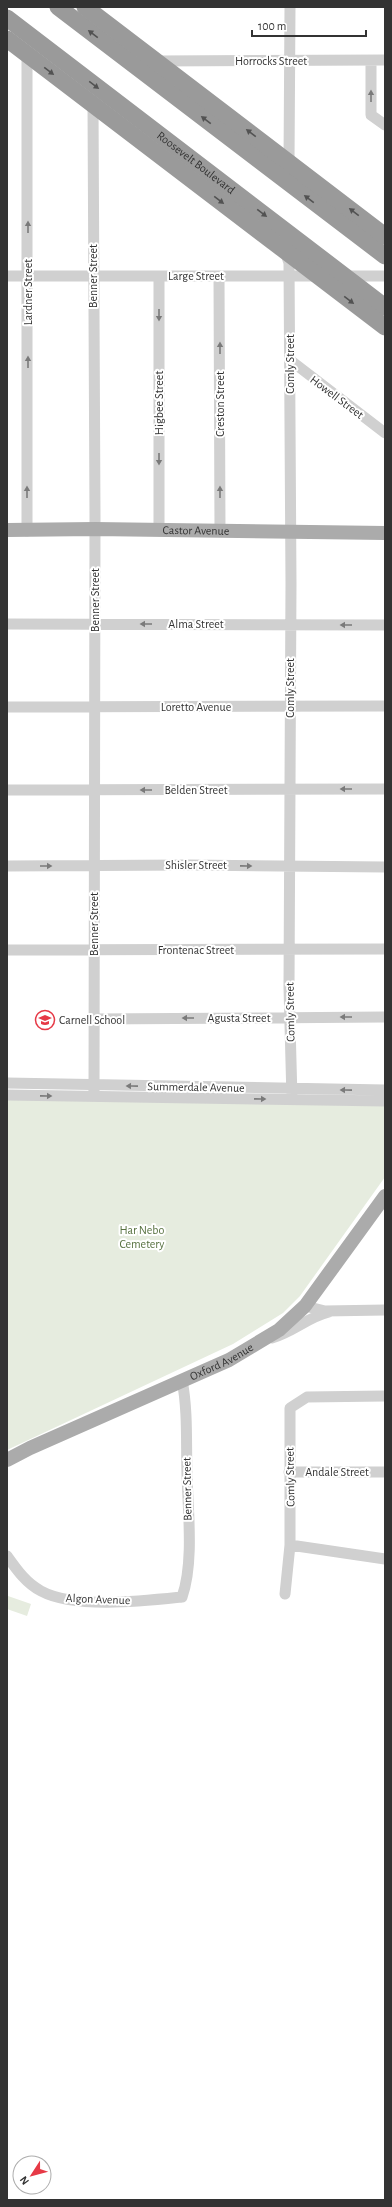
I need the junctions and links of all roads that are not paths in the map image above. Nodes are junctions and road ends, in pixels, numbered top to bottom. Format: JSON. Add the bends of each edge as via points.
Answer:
{"nodes":[{"id":1,"x":58,"y":7,"type":"edge"},
{"id":2,"x":290,"y":7,"type":"edge"},
{"id":3,"x":90,"y":9,"type":"edge"},
{"id":4,"x":7,"y":18,"type":"edge"},
{"id":5,"x":7,"y":39,"type":"edge"},
{"id":6,"x":27,"y":54,"type":"junction"},
{"id":7,"x":385,"y":60,"type":"edge"},
{"id":8,"x":156,"y":61,"type":"junction"},
{"id":9,"x":289,"y":61,"type":"junction"},
{"id":10,"x":371,"y":61,"type":"junction"},
{"id":11,"x":169,"y":92,"type":"junction"},
{"id":12,"x":93,"y":104,"type":"junction"},
{"id":13,"x":142,"y":122,"type":"junction"},
{"id":14,"x":385,"y":125,"type":"edge"},
{"id":15,"x":289,"y":162,"type":"junction"},
{"id":16,"x":195,"y":182,"type":"junction"},
{"id":17,"x":385,"y":236,"type":"edge"},
{"id":18,"x":284,"y":250,"type":"junction"},
{"id":19,"x":385,"y":256,"type":"edge"},
{"id":20,"x":7,"y":276,"type":"edge"},
{"id":21,"x":28,"y":276,"type":"junction"},
{"id":22,"x":159,"y":276,"type":"junction"},
{"id":23,"x":219,"y":276,"type":"junction"},
{"id":24,"x":289,"y":276,"type":"junction"},
{"id":25,"x":318,"y":276,"type":"junction"},
{"id":26,"x":344,"y":276,"type":"junction"},
{"id":27,"x":385,"y":276,"type":"edge"},
{"id":28,"x":93,"y":277,"type":"junction"},
{"id":29,"x":385,"y":307,"type":"edge"},
{"id":30,"x":385,"y":327,"type":"edge"},
{"id":31,"x":290,"y":360,"type":"junction"},
{"id":32,"x":385,"y":433,"type":"edge"},
{"id":33,"x":95,"y":529,"type":"junction"},
{"id":34,"x":7,"y":530,"type":"edge"},
{"id":35,"x":27,"y":530,"type":"junction"},
{"id":36,"x":159,"y":530,"type":"junction"},
{"id":37,"x":220,"y":531,"type":"junction"},
{"id":38,"x":290,"y":532,"type":"junction"},
{"id":39,"x":385,"y":533,"type":"edge"},
{"id":40,"x":7,"y":624,"type":"edge"},
{"id":41,"x":95,"y":624,"type":"junction"},
{"id":42,"x":291,"y":624,"type":"junction"},
{"id":43,"x":385,"y":625,"type":"edge"},
{"id":44,"x":7,"y":706,"type":"edge"},
{"id":45,"x":95,"y":706,"type":"junction"},
{"id":46,"x":385,"y":706,"type":"edge"},
{"id":47,"x":290,"y":707,"type":"junction"},
{"id":48,"x":290,"y":789,"type":"junction"},
{"id":49,"x":385,"y":789,"type":"edge"},
{"id":50,"x":7,"y":790,"type":"edge"},
{"id":51,"x":95,"y":790,"type":"junction"},
{"id":52,"x":7,"y":866,"type":"edge"},
{"id":53,"x":94,"y":866,"type":"junction"},
{"id":54,"x":290,"y":867,"type":"junction"},
{"id":55,"x":385,"y":867,"type":"edge"},
{"id":56,"x":385,"y":949,"type":"edge"},
{"id":57,"x":7,"y":950,"type":"edge"},
{"id":58,"x":94,"y":950,"type":"junction"},
{"id":59,"x":290,"y":950,"type":"junction"},
{"id":60,"x":290,"y":1017,"type":"junction"},
{"id":61,"x":385,"y":1017,"type":"edge"},
{"id":62,"x":93,"y":1019,"type":"junction"},
{"id":63,"x":7,"y":1083,"type":"edge"},
{"id":64,"x":385,"y":1090,"type":"edge"},
{"id":65,"x":94,"y":1091,"type":"junction"},
{"id":66,"x":292,"y":1094,"type":"junction"},
{"id":67,"x":7,"y":1095,"type":"edge"},
{"id":68,"x":385,"y":1101,"type":"edge"},
{"id":69,"x":385,"y":1196,"type":"edge"},
{"id":70,"x":305,"y":1306,"type":"junction"},
{"id":71,"x":385,"y":1310,"type":"edge"},
{"id":72,"x":332,"y":1311,"type":"junction"},
{"id":73,"x":260,"y":1342,"type":"junction"},
{"id":74,"x":182,"y":1380,"type":"junction"},
{"id":75,"x":385,"y":1396,"type":"edge"},
{"id":76,"x":7,"y":1460,"type":"edge"},
{"id":77,"x":289,"y":1472,"type":"junction"},
{"id":78,"x":385,"y":1472,"type":"edge"},
{"id":79,"x":290,"y":1545,"type":"junction"},
{"id":80,"x":7,"y":1556,"type":"edge"},
{"id":81,"x":385,"y":1559,"type":"edge"},
{"id":82,"x":285,"y":1594,"type":"dead end"},
{"id":83,"x":182,"y":1597,"type":"joint"}],
"edges":[{"from":11,"to":1,"type":"highway","one_way":true},
{"from":2,"to":9,"type":"street"},
{"from":3,"to":8,"type":"highway"},
{"from":3,"to":11,"type":"highway"},
{"from":4,"to":13,"type":"highway","name":"Roosevelt Boulevard","one_way":true},
{"from":5,"to":6,"type":"highway","name":"Roosevelt Boulevard"},
{"from":6,"to":12,"type":"highway","name":"Roosevelt Boulevard","one_way":true},
{"from":21,"to":6,"type":"street","name":"Lardner Street","one_way":true},
{"from":7,"to":10,"type":"street","name":"Horrocks Street"},
{"from":8,"to":9,"type":"street","name":"Horrocks Street"},
{"from":15,"to":8,"type":"highway","one_way":true},
{"from":9,"to":10,"type":"street","name":"Horrocks Street"},
{"from":9,"to":15,"type":"street"},
{"from":14,"to":10,"type":"street","one_way":true,"via":[[371,115]]},
{"from":19,"to":11,"type":"highway","one_way":true},
{"from":12,"to":16,"type":"highway","name":"Roosevelt Boulevard"},
{"from":12,"to":28,"type":"street","name":"Benner Street"},
{"from":13,"to":16,"type":"highway"},
{"from":13,"to":26,"type":"highway","name":"Roosevelt Boulevard","one_way":true},
{"from":17,"to":15,"type":"highway","one_way":true},
{"from":16,"to":18,"type":"highway","name":"Roosevelt Boulevard","one_way":true},
{"from":18,"to":24,"type":"street","name":"Comly Street","via":[[289,259]]},
{"from":18,"to":25,"type":"highway","name":"Roosevelt Boulevard"},
{"from":20,"to":21,"type":"street","name":"Large Street"},
{"from":21,"to":28,"type":"street","name":"Large Street"},
{"from":35,"to":21,"type":"street","name":"Lardner Street","one_way":true},
{"from":22,"to":23,"type":"street","name":"Large Street"},
{"from":22,"to":28,"type":"street","name":"Large Street"},
{"from":22,"to":36,"type":"street","name":"Higbee Street","one_way":true},
{"from":23,"to":24,"type":"street","name":"Large Street"},
{"from":37,"to":23,"type":"street","name":"Creston Street","one_way":true},
{"from":24,"to":25,"type":"street","name":"Large Street"},
{"from":24,"to":31,"type":"street","name":"Comly Street"},
{"from":25,"to":26,"type":"street","name":"Large Street"},
{"from":25,"to":30,"type":"highway","name":"Roosevelt Boulevard","one_way":true},
{"from":26,"to":27,"type":"street","name":"Large Street"},
{"from":26,"to":29,"type":"highway","name":"Roosevelt Boulevard"},
{"from":28,"to":33,"type":"street","name":"Benner Street"},
{"from":31,"to":32,"type":"street","name":"Howell Street"},
{"from":31,"to":38,"type":"street","name":"Comly Street"},
{"from":33,"to":35,"type":"main road","name":"Castor Avenue"},
{"from":33,"to":36,"type":"main road","name":"Castor Avenue"},
{"from":33,"to":41,"type":"street","name":"Benner Street"},
{"from":34,"to":35,"type":"main road","name":"Castor Avenue"},
{"from":36,"to":37,"type":"main road","name":"Castor Avenue"},
{"from":37,"to":38,"type":"main road","name":"Castor Avenue"},
{"from":38,"to":39,"type":"main road","name":"Castor Avenue"},
{"from":38,"to":42,"type":"street","name":"Comly Street"},
{"from":40,"to":41,"type":"street","name":"Alma Street"},
{"from":42,"to":41,"type":"street","name":"Alma Street","one_way":true},
{"from":41,"to":45,"type":"street","name":"Benner Street"},
{"from":43,"to":42,"type":"street","name":"Alma Street","one_way":true},
{"from":42,"to":47,"type":"street","name":"Comly Street"},
{"from":44,"to":45,"type":"street","name":"Loretto Avenue"},
{"from":45,"to":47,"type":"street","name":"Loretto Avenue"},
{"from":45,"to":51,"type":"street","name":"Benner Street"},
{"from":46,"to":47,"type":"street","name":"Loretto Avenue"},
{"from":47,"to":48,"type":"street","name":"Comly Street"},
{"from":49,"to":48,"type":"street","name":"Belden Street","one_way":true},
{"from":48,"to":51,"type":"street","name":"Belden Street","one_way":true},
{"from":48,"to":54,"type":"street","name":"Comly Street"},
{"from":50,"to":51,"type":"street","name":"Belden Street"},
{"from":51,"to":53,"type":"street","name":"Benner Street"},
{"from":52,"to":53,"type":"street","name":"Shisler Street","one_way":true},
{"from":53,"to":54,"type":"street","name":"Shisler Street","one_way":true},
{"from":53,"to":58,"type":"street","name":"Benner Street"},
{"from":54,"to":55,"type":"street","name":"Shisler Street"},
{"from":54,"to":59,"type":"street","name":"Comly Street"},
{"from":56,"to":59,"type":"street","name":"Frontenac Street"},
{"from":57,"to":58,"type":"street","name":"Frontenac Street"},
{"from":58,"to":59,"type":"street","name":"Frontenac Street"},
{"from":58,"to":62,"type":"street","name":"Benner Street"},
{"from":59,"to":60,"type":"street","name":"Comly Street"},
{"from":61,"to":60,"type":"street","name":"Agusta Street","one_way":true},
{"from":60,"to":62,"type":"street","name":"Agusta Street","one_way":true},
{"from":60,"to":66,"type":"street","name":"Comly Street"},
{"from":62,"to":65,"type":"street","name":"Benner Street"},
{"from":63,"to":65,"type":"street","name":"Summerdale Avenue"},
{"from":64,"to":66,"type":"street","name":"Summerdale Avenue","one_way":true},
{"from":65,"to":66,"type":"street","name":"Summerdale Avenue"},
{"from":67,"to":65,"type":"street","name":"Summerdale Avenue","one_way":true},
{"from":66,"to":68,"type":"street","name":"Summerdale Avenue"},
{"from":69,"to":70,"type":"main road","name":"Oxford Avenue"},
{"from":70,"to":72,"type":"street"},
{"from":70,"to":73,"type":"main road","name":"Oxford Avenue","via":[[279,1330]]},
{"from":71,"to":72,"type":"street"},
{"from":72,"to":73,"type":"street","via":[[311,1318],[282,1335]]},
{"from":73,"to":74,"type":"main road","name":"Oxford Avenue","via":[[228,1360]]},
{"from":74,"to":76,"type":"main road","name":"Oxford Avenue"},
{"from":74,"to":83,"type":"street","name":"Benner Street","via":[[186,1400],[188,1574]]},
{"from":75,"to":77,"type":"street","name":"Comly Street","via":[[307,1397],[290,1408]]},
{"from":77,"to":78,"type":"street","name":"Andale Street"},
{"from":77,"to":79,"type":"street","name":"Comly Street"},
{"from":79,"to":81,"type":"street"},
{"from":79,"to":82,"type":"street"},
{"from":80,"to":83,"type":"street","name":"Algon Avenue","via":[[26,1581],[54,1597],[94,1602]]}]}
